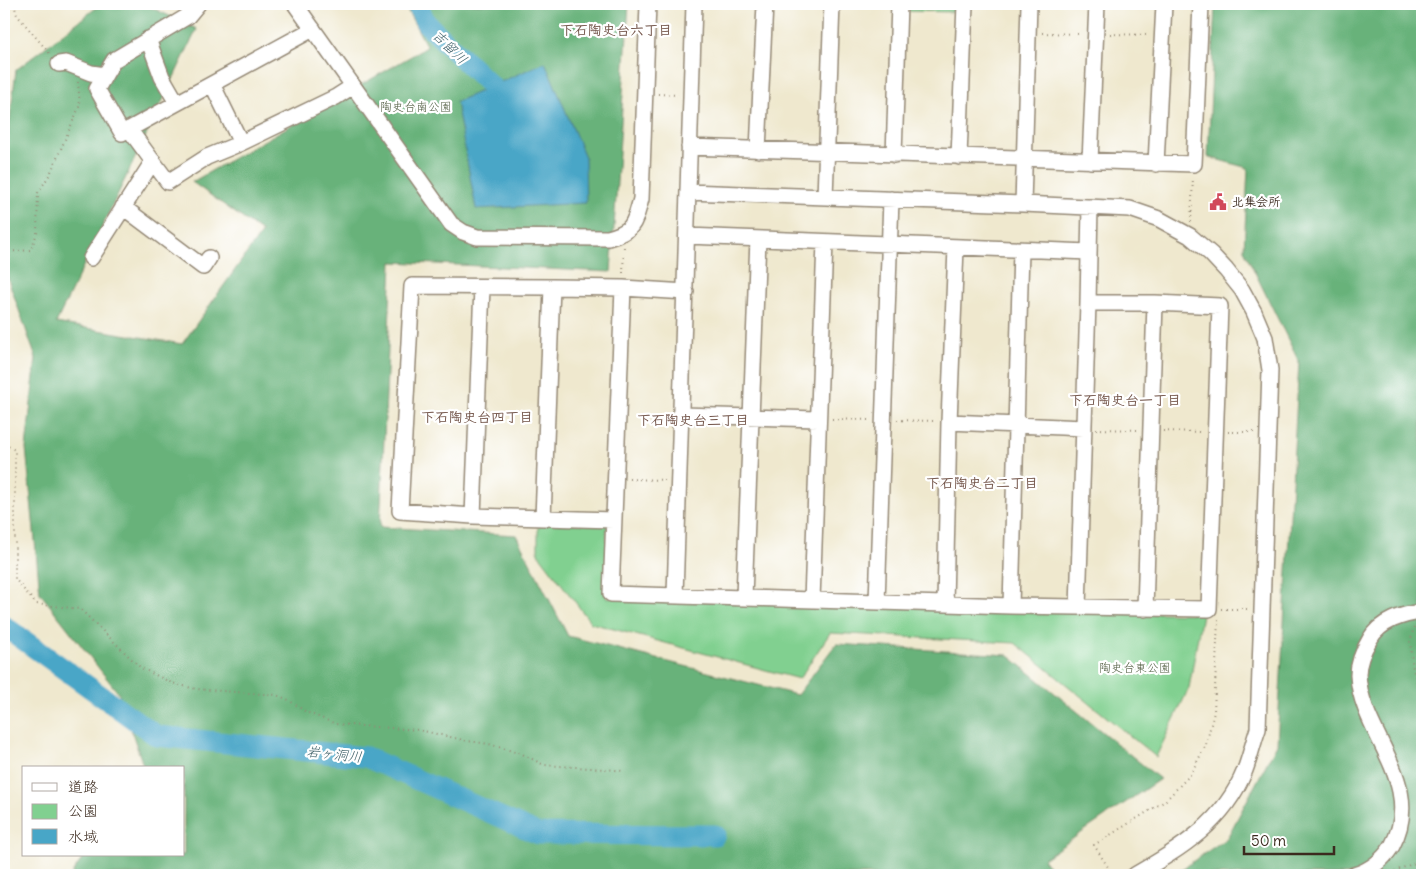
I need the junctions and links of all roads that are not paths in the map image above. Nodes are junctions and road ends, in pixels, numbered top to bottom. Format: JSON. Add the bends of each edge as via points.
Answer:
{"nodes":[{"id":1,"x":198,"y":4,"type":"edge"},
{"id":2,"x":295,"y":4,"type":"edge"},
{"id":3,"x":648,"y":4,"type":"edge"},
{"id":4,"x":694,"y":4,"type":"edge"},
{"id":5,"x":765,"y":4,"type":"edge"},
{"id":6,"x":832,"y":4,"type":"edge"},
{"id":7,"x":1029,"y":4,"type":"edge"},
{"id":8,"x":1097,"y":4,"type":"edge"},
{"id":9,"x":1164,"y":4,"type":"edge"},
{"id":10,"x":1201,"y":4,"type":"edge"},
{"id":11,"x":899,"y":5,"type":"edge"},
{"id":12,"x":965,"y":6,"type":"edge"},
{"id":13,"x":313,"y":29,"type":"junction"},
{"id":14,"x":148,"y":39,"type":"junction"},
{"id":15,"x":58,"y":64,"type":"road end"},
{"id":16,"x":105,"y":75,"type":"junction"},
{"id":17,"x":212,"y":84,"type":"junction"},
{"id":18,"x":353,"y":86,"type":"junction"},
{"id":19,"x":177,"y":103,"type":"junction"},
{"id":20,"x":129,"y":129,"type":"junction"},
{"id":21,"x":241,"y":143,"type":"junction"},
{"id":22,"x":689,"y":147,"type":"junction"},
{"id":23,"x":758,"y":150,"type":"junction"},
{"id":24,"x":826,"y":152,"type":"junction"},
{"id":25,"x":894,"y":155,"type":"junction"},
{"id":26,"x":959,"y":157,"type":"junction"},
{"id":27,"x":1024,"y":159,"type":"junction"},
{"id":28,"x":1090,"y":160,"type":"junction"},
{"id":29,"x":153,"y":161,"type":"junction"},
{"id":30,"x":1156,"y":164,"type":"junction"},
{"id":31,"x":688,"y":192,"type":"junction"},
{"id":32,"x":825,"y":197,"type":"junction"},
{"id":33,"x":892,"y":199,"type":"junction"},
{"id":34,"x":1023,"y":204,"type":"junction"},
{"id":35,"x":123,"y":207,"type":"junction"},
{"id":36,"x":1090,"y":207,"type":"junction"},
{"id":37,"x":687,"y":236,"type":"junction"},
{"id":38,"x":758,"y":239,"type":"junction"},
{"id":39,"x":825,"y":242,"type":"junction"},
{"id":40,"x":890,"y":245,"type":"junction"},
{"id":41,"x":956,"y":248,"type":"junction"},
{"id":42,"x":1021,"y":250,"type":"junction"},
{"id":43,"x":1089,"y":252,"type":"junction"},
{"id":44,"x":90,"y":258,"type":"dead end"},
{"id":45,"x":209,"y":258,"type":"dead end"},
{"id":46,"x":482,"y":287,"type":"junction"},
{"id":47,"x":552,"y":287,"type":"junction"},
{"id":48,"x":623,"y":288,"type":"junction"},
{"id":49,"x":686,"y":292,"type":"junction"},
{"id":50,"x":1088,"y":303,"type":"junction"},
{"id":51,"x":1155,"y":303,"type":"junction"},
{"id":52,"x":682,"y":415,"type":"junction"},
{"id":53,"x":751,"y":417,"type":"junction"},
{"id":54,"x":818,"y":419,"type":"junction"},
{"id":55,"x":949,"y":422,"type":"junction"},
{"id":56,"x":1017,"y":425,"type":"junction"},
{"id":57,"x":1084,"y":428,"type":"junction"},
{"id":58,"x":473,"y":516,"type":"junction"},
{"id":59,"x":543,"y":518,"type":"junction"},
{"id":60,"x":613,"y":520,"type":"junction"},
{"id":61,"x":675,"y":595,"type":"junction"},
{"id":62,"x":744,"y":597,"type":"junction"},
{"id":63,"x":812,"y":600,"type":"junction"},
{"id":64,"x":877,"y":602,"type":"junction"},
{"id":65,"x":945,"y":604,"type":"junction"},
{"id":66,"x":1011,"y":606,"type":"junction"},
{"id":67,"x":1078,"y":607,"type":"junction"},
{"id":68,"x":1145,"y":608,"type":"junction"},
{"id":69,"x":1420,"y":612,"type":"edge"},
{"id":70,"x":1135,"y":875,"type":"edge"},
{"id":71,"x":1354,"y":875,"type":"edge"}],
"edges":[{"from":1,"to":14,"type":"street","via":[[188,16]]},
{"from":2,"to":13,"type":"street"},
{"from":3,"to":18,"type":"street","via":[[641,199],[634,221],[624,233],[608,238],[476,237],[463,232],[451,224]]},
{"from":4,"to":22,"type":"street"},
{"from":5,"to":23,"type":"street"},
{"from":6,"to":24,"type":"street"},
{"from":7,"to":27,"type":"street"},
{"from":8,"to":28,"type":"street"},
{"from":9,"to":30,"type":"street"},
{"from":10,"to":30,"type":"street","via":[[1194,164]]},
{"from":11,"to":25,"type":"street"},
{"from":12,"to":26,"type":"street"},
{"from":13,"to":17,"type":"street"},
{"from":13,"to":18,"type":"street"},
{"from":14,"to":16,"type":"street","via":[[114,60]]},
{"from":14,"to":19,"type":"street","via":[[162,77]]},
{"from":15,"to":16,"type":"street","via":[[66,63]]},
{"from":16,"to":20,"type":"street","via":[[97,88],[122,133]]},
{"from":17,"to":19,"type":"street"},
{"from":17,"to":21,"type":"street"},
{"from":18,"to":21,"type":"street"},
{"from":19,"to":20,"type":"street"},
{"from":20,"to":29,"type":"street"},
{"from":21,"to":29,"type":"street","via":[[207,157],[168,182]]},
{"from":22,"to":23,"type":"street"},
{"from":22,"to":31,"type":"street"},
{"from":23,"to":24,"type":"street"},
{"from":24,"to":25,"type":"street"},
{"from":24,"to":32,"type":"street"},
{"from":25,"to":26,"type":"street"},
{"from":26,"to":27,"type":"street"},
{"from":27,"to":28,"type":"street"},
{"from":27,"to":34,"type":"street"},
{"from":28,"to":30,"type":"street"},
{"from":29,"to":35,"type":"street"},
{"from":31,"to":32,"type":"street"},
{"from":31,"to":37,"type":"street"},
{"from":32,"to":33,"type":"street"},
{"from":33,"to":34,"type":"street"},
{"from":33,"to":40,"type":"street"},
{"from":34,"to":36,"type":"street"},
{"from":35,"to":44,"type":"street"},
{"from":35,"to":45,"type":"street","via":[[203,267]]},
{"from":36,"to":43,"type":"street"},
{"from":36,"to":70,"type":"street","via":[[1130,209],[1159,219],[1190,236],[1212,254],[1242,290],[1254,312],[1265,338],[1270,370],[1258,729],[1244,771],[1229,800],[1204,830]]},
{"from":37,"to":38,"type":"street"},
{"from":37,"to":49,"type":"street"},
{"from":38,"to":39,"type":"street"},
{"from":38,"to":53,"type":"street"},
{"from":39,"to":40,"type":"street"},
{"from":39,"to":54,"type":"street"},
{"from":40,"to":41,"type":"street"},
{"from":40,"to":64,"type":"street"},
{"from":41,"to":42,"type":"street"},
{"from":41,"to":55,"type":"street"},
{"from":42,"to":43,"type":"street"},
{"from":42,"to":56,"type":"street"},
{"from":43,"to":50,"type":"street"},
{"from":46,"to":47,"type":"street"},
{"from":46,"to":58,"type":"street"},
{"from":46,"to":58,"type":"street","via":[[412,286],[400,511]]},
{"from":47,"to":48,"type":"street"},
{"from":47,"to":59,"type":"street"},
{"from":48,"to":49,"type":"street"},
{"from":48,"to":60,"type":"street"},
{"from":49,"to":52,"type":"street"},
{"from":50,"to":51,"type":"street"},
{"from":50,"to":57,"type":"street"},
{"from":51,"to":68,"type":"street"},
{"from":51,"to":68,"type":"street","via":[[1220,306],[1214,609]]},
{"from":52,"to":53,"type":"street"},
{"from":52,"to":61,"type":"street"},
{"from":53,"to":54,"type":"street"},
{"from":53,"to":62,"type":"street"},
{"from":54,"to":63,"type":"street"},
{"from":55,"to":56,"type":"street"},
{"from":55,"to":65,"type":"street"},
{"from":56,"to":57,"type":"street"},
{"from":56,"to":66,"type":"street"},
{"from":57,"to":67,"type":"street"},
{"from":58,"to":59,"type":"street"},
{"from":59,"to":60,"type":"street"},
{"from":60,"to":61,"type":"street","via":[[611,594]]},
{"from":61,"to":62,"type":"street"},
{"from":62,"to":63,"type":"street"},
{"from":63,"to":64,"type":"street"},
{"from":64,"to":65,"type":"street"},
{"from":65,"to":66,"type":"street"},
{"from":66,"to":67,"type":"street"},
{"from":67,"to":68,"type":"street"},
{"from":69,"to":71,"type":"street","via":[[1395,618],[1374,631],[1363,650],[1358,674],[1364,703],[1404,787],[1405,819],[1397,839],[1382,860]]}]}
